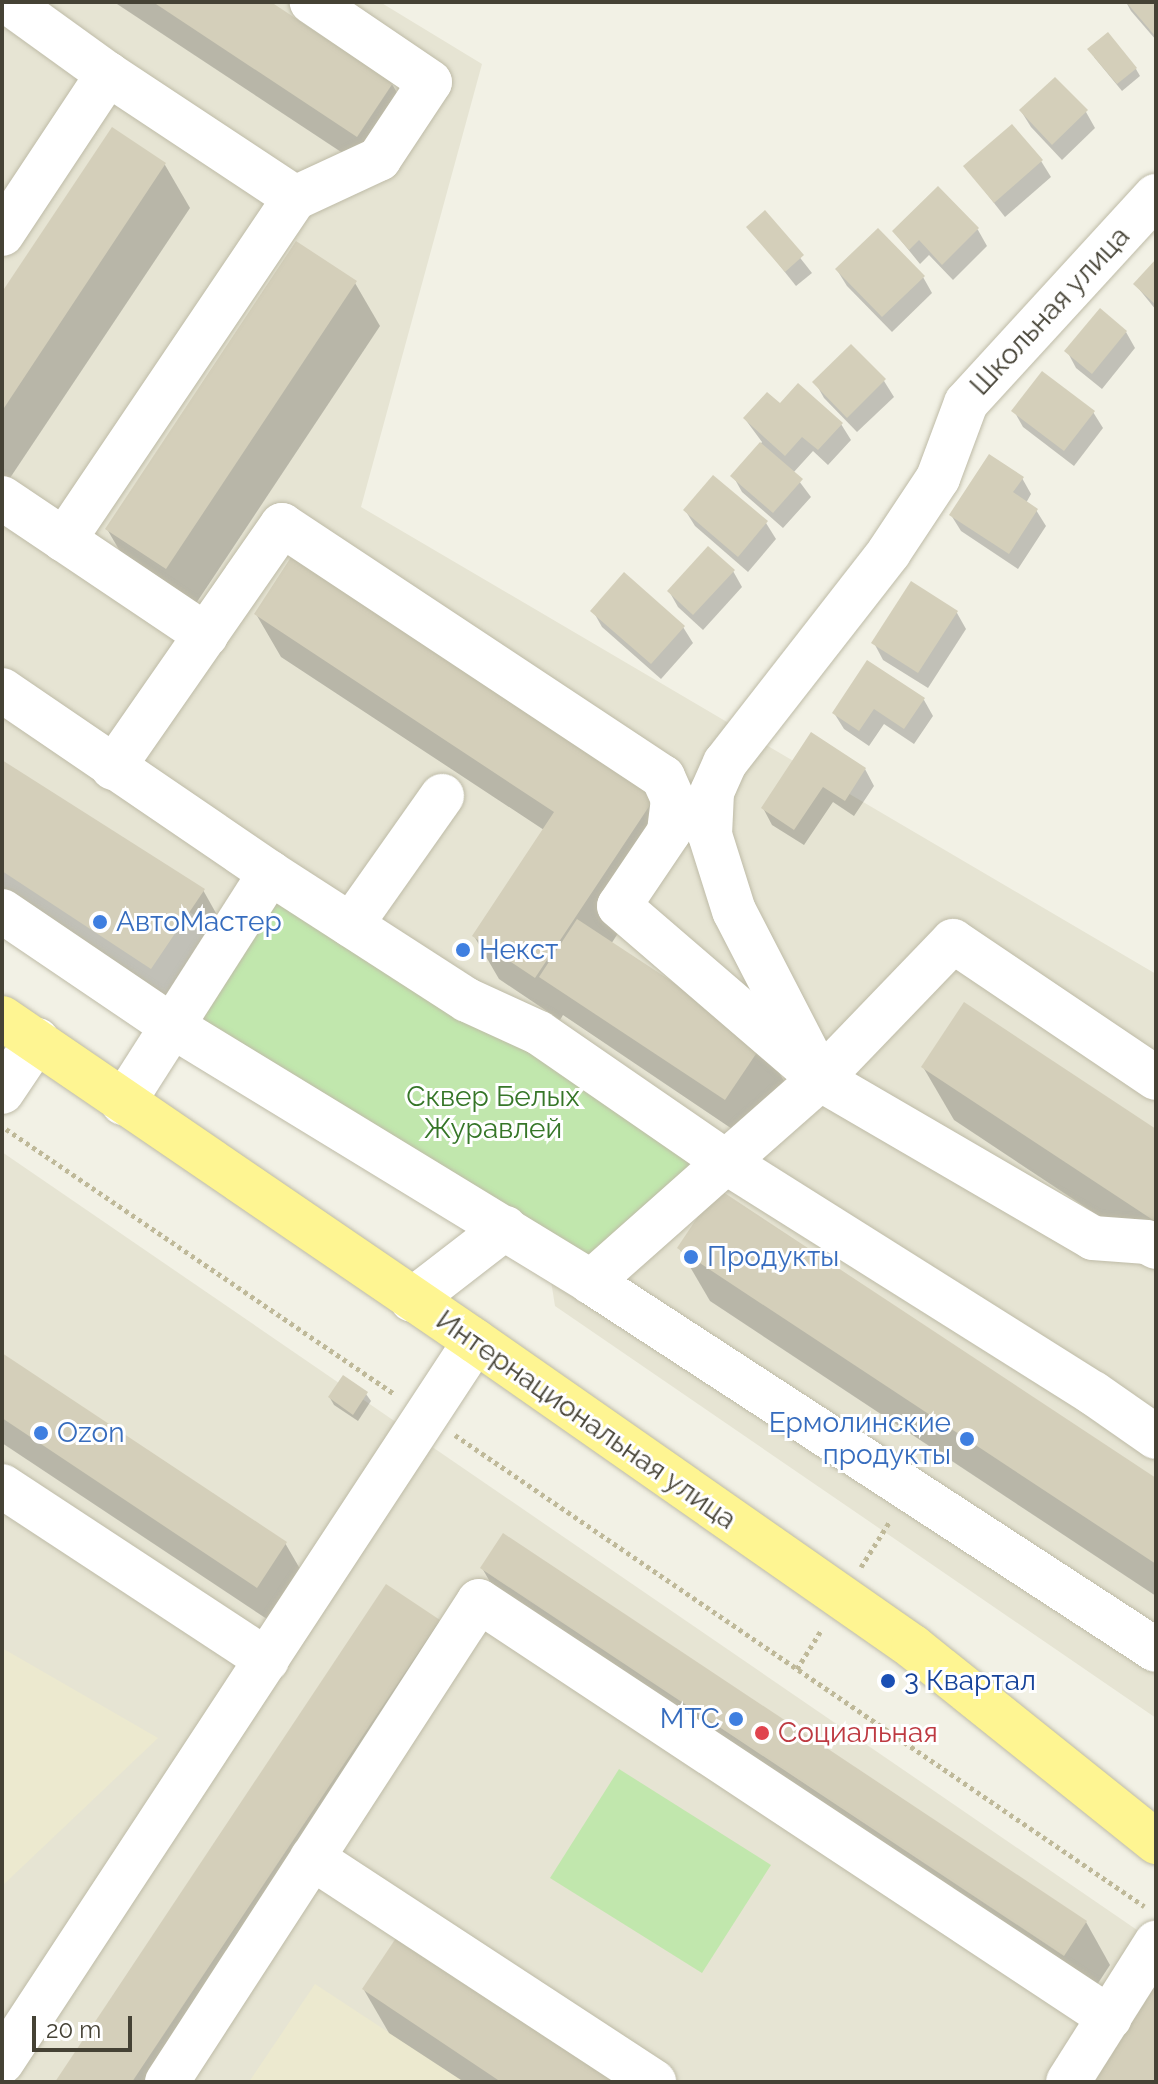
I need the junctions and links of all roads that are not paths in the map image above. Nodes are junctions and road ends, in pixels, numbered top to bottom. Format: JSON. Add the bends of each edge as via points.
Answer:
{"nodes":[{"id":1,"x":8,"y":2,"type":"edge"},
{"id":2,"x":312,"y":2,"type":"edge"},
{"id":3,"x":108,"y":74,"type":"junction"},
{"id":4,"x":1156,"y":196,"type":"edge"},
{"id":5,"x":295,"y":198,"type":"junction"},
{"id":6,"x":2,"y":234,"type":"edge"},
{"id":7,"x":2,"y":498,"type":"edge"},
{"id":8,"x":64,"y":540,"type":"junction"},
{"id":9,"x":206,"y":635,"type":"junction"},
{"id":10,"x":2,"y":690,"type":"edge"},
{"id":11,"x":113,"y":768,"type":"junction"},
{"id":12,"x":442,"y":796,"type":"dead end"},
{"id":13,"x":270,"y":873,"type":"junction"},
{"id":14,"x":2,"y":911,"type":"edge"},
{"id":15,"x":351,"y":925,"type":"junction"},
{"id":16,"x":172,"y":1026,"type":"junction"},
{"id":17,"x":19,"y":1029,"type":"edge"},
{"id":18,"x":1150,"y":1059,"type":"edge"},
{"id":19,"x":820,"y":1079,"type":"junction"},
{"id":20,"x":2,"y":1092,"type":"edge"},
{"id":21,"x":123,"y":1103,"type":"junction"},
{"id":22,"x":726,"y":1162,"type":"junction"},
{"id":23,"x":505,"y":1228,"type":"junction"},
{"id":24,"x":1156,"y":1247,"type":"edge"},
{"id":25,"x":591,"y":1282,"type":"junction"},
{"id":26,"x":412,"y":1300,"type":"junction"},
{"id":27,"x":475,"y":1341,"type":"junction"},
{"id":28,"x":1156,"y":1437,"type":"edge"},
{"id":29,"x":2,"y":1486,"type":"edge"},
{"id":30,"x":1156,"y":1650,"type":"edge"},
{"id":31,"x":267,"y":1660,"type":"junction"},
{"id":32,"x":1156,"y":1842,"type":"edge"},
{"id":33,"x":312,"y":1858,"type":"junction"},
{"id":34,"x":1156,"y":1943,"type":"edge"},
{"id":35,"x":1110,"y":2018,"type":"junction"},
{"id":36,"x":2,"y":2062,"type":"edge"},
{"id":37,"x":167,"y":2082,"type":"edge"},
{"id":38,"x":654,"y":2082,"type":"edge"},
{"id":39,"x":1068,"y":2082,"type":"edge"}],
"edges":[{"from":1,"to":3,"type":"street"},
{"from":2,"to":5,"type":"street","via":[[430,82],[379,159]]},
{"from":3,"to":5,"type":"street"},
{"from":3,"to":6,"type":"street"},
{"from":4,"to":19,"type":"street","name":"Школьная улица","via":[[966,403],[938,478],[889,552],[725,763],[712,792],[710,835],[734,911]]},
{"from":5,"to":8,"type":"street"},
{"from":7,"to":8,"type":"street"},
{"from":8,"to":9,"type":"street"},
{"from":9,"to":11,"type":"street"},
{"from":9,"to":19,"type":"street","via":[[282,525],[663,777],[673,799],[669,832],[619,906]]},
{"from":10,"to":11,"type":"street"},
{"from":11,"to":13,"type":"street"},
{"from":12,"to":15,"type":"street"},
{"from":13,"to":15,"type":"street"},
{"from":13,"to":16,"type":"street"},
{"from":14,"to":16,"type":"street"},
{"from":15,"to":22,"type":"street","via":[[467,1000],[539,1033]]},
{"from":16,"to":21,"type":"street"},
{"from":16,"to":23,"type":"street"},
{"from":17,"to":20,"type":"street"},
{"from":17,"to":21,"type":"main road","name":"Интернациональная улица"},
{"from":18,"to":19,"type":"street","via":[[953,941]]},
{"from":19,"to":22,"type":"street"},
{"from":19,"to":24,"type":"street","via":[[1093,1238]]},
{"from":21,"to":26,"type":"main road","name":"Интернациональная улица"},
{"from":22,"to":25,"type":"street"},
{"from":22,"to":28,"type":"street"},
{"from":23,"to":25,"type":"street"},
{"from":23,"to":26,"type":"street"},
{"from":25,"to":30,"type":"street"},
{"from":26,"to":27,"type":"main road","name":"Интернациональная улица"},
{"from":27,"to":31,"type":"street"},
{"from":27,"to":32,"type":"main road","name":"Интернациональная улица","via":[[913,1647]]},
{"from":29,"to":31,"type":"street"},
{"from":31,"to":36,"type":"street"},
{"from":33,"to":35,"type":"street","via":[[479,1601]]},
{"from":33,"to":37,"type":"street"},
{"from":33,"to":38,"type":"street"},
{"from":34,"to":35,"type":"street"},
{"from":35,"to":39,"type":"street"}]}
